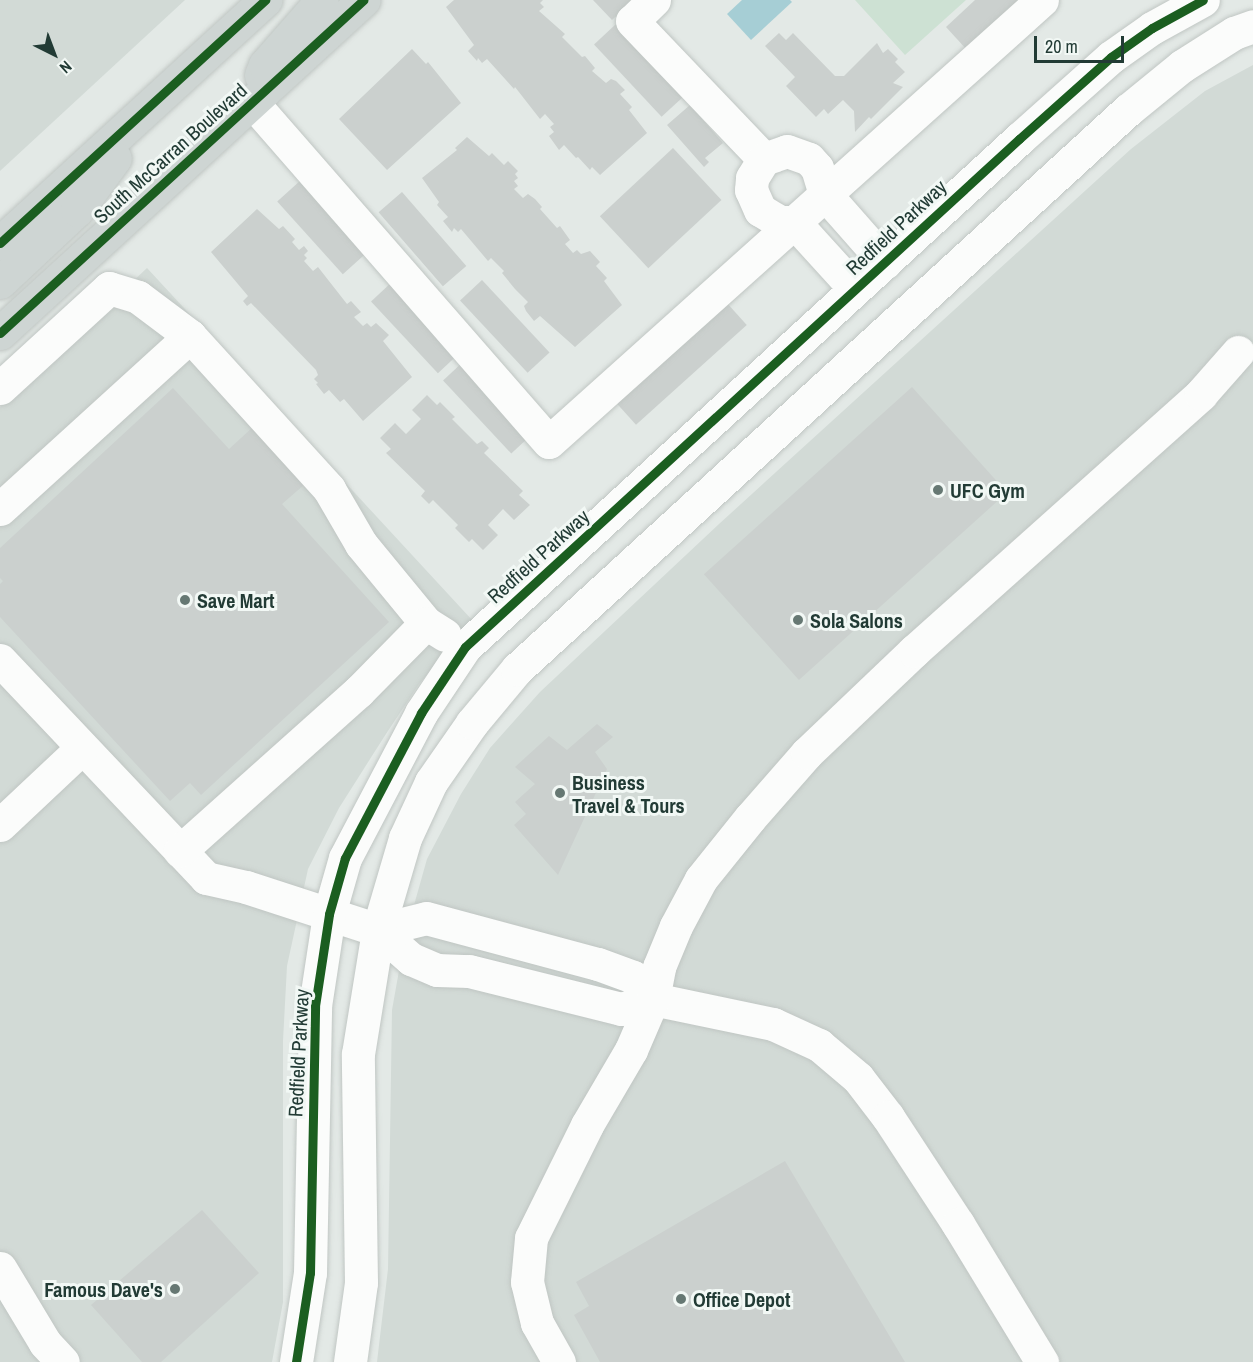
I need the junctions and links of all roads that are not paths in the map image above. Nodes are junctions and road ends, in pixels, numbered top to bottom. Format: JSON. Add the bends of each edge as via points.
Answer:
{"nodes":[{"id":1,"x":265,"y":0,"type":"edge"},
{"id":2,"x":322,"y":0,"type":"edge"},
{"id":3,"x":363,"y":0,"type":"edge"},
{"id":4,"x":654,"y":0,"type":"edge"},
{"id":5,"x":1042,"y":0,"type":"edge"},
{"id":6,"x":1203,"y":0,"type":"edge"},
{"id":7,"x":1253,"y":26,"type":"edge"},
{"id":8,"x":252,"y":102,"type":"junction"},
{"id":9,"x":152,"y":105,"type":"junction"},
{"id":10,"x":765,"y":159,"type":"junction"},
{"id":11,"x":825,"y":194,"type":"junction"},
{"id":12,"x":794,"y":222,"type":"junction"},
{"id":13,"x":0,"y":243,"type":"edge"},
{"id":14,"x":870,"y":275,"type":"junction"},
{"id":15,"x":0,"y":282,"type":"edge"},
{"id":16,"x":904,"y":313,"type":"junction"},
{"id":17,"x":0,"y":333,"type":"edge"},
{"id":18,"x":190,"y":336,"type":"junction"},
{"id":19,"x":1248,"y":355,"type":"edge"},
{"id":20,"x":0,"y":388,"type":"edge"},
{"id":21,"x":0,"y":509,"type":"edge"},
{"id":22,"x":426,"y":623,"type":"junction"},
{"id":23,"x":465,"y":647,"type":"junction"},
{"id":24,"x":0,"y":660,"type":"edge"},
{"id":25,"x":82,"y":748,"type":"junction"},
{"id":26,"x":0,"y":825,"type":"edge"},
{"id":27,"x":180,"y":851,"type":"junction"},
{"id":28,"x":329,"y":914,"type":"junction"},
{"id":29,"x":378,"y":930,"type":"junction"},
{"id":30,"x":653,"y":999,"type":"junction"},
{"id":31,"x":0,"y":1268,"type":"edge"},
{"id":32,"x":63,"y":1362,"type":"edge"},
{"id":33,"x":296,"y":1362,"type":"edge"},
{"id":34,"x":350,"y":1362,"type":"edge"},
{"id":35,"x":559,"y":1362,"type":"edge"},
{"id":36,"x":1042,"y":1362,"type":"edge"}],
"edges":[{"from":1,"to":9,"type":"main road"},
{"from":2,"to":8,"type":"main road","via":[[265,65]]},
{"from":3,"to":8,"type":"main road","name":"South McCarran Boulevard"},
{"from":4,"to":10,"type":"street","via":[[632,21]]},
{"from":5,"to":11,"type":"street"},
{"from":6,"to":14,"type":"street","name":"Redfield Parkway","via":[[1152,28],[1111,57]]},
{"from":7,"to":16,"type":"street","via":[[1234,33],[1182,66],[1128,110]]},
{"from":8,"to":12,"type":"street","via":[[549,442]]},
{"from":8,"to":17,"type":"main road","name":"South McCarran Boulevard"},
{"from":9,"to":13,"type":"main road"},
{"from":9,"to":15,"type":"main road","via":[[77,210]]},
{"from":10,"to":11,"type":"street","via":[[787,151],[809,159],[817,168]]},
{"from":10,"to":12,"type":"street","via":[[752,178],[754,201],[769,218]]},
{"from":11,"to":12,"type":"street"},
{"from":11,"to":14,"type":"street"},
{"from":12,"to":14,"type":"street"},
{"from":14,"to":16,"type":"street"},
{"from":14,"to":23,"type":"street","name":"Redfield Parkway"},
{"from":16,"to":29,"type":"street","via":[[517,669],[472,723],[431,782],[405,838]]},
{"from":18,"to":20,"type":"street","via":[[138,297],[109,288]]},
{"from":18,"to":21,"type":"street"},
{"from":18,"to":22,"type":"street","via":[[329,489],[361,544]]},
{"from":19,"to":30,"type":"street","via":[[932,635],[807,753],[701,879],[675,926],[659,967]]},
{"from":22,"to":23,"type":"street"},
{"from":22,"to":27,"type":"street","via":[[358,692]]},
{"from":23,"to":28,"type":"street","name":"Redfield Parkway","via":[[421,712],[367,813],[345,858]]},
{"from":24,"to":25,"type":"street"},
{"from":25,"to":26,"type":"street"},
{"from":25,"to":27,"type":"street"},
{"from":27,"to":28,"type":"street","via":[[206,878]]},
{"from":28,"to":29,"type":"street"},
{"from":28,"to":33,"type":"street","name":"Redfield Parkway","via":[[315,1006],[313,1227],[307,1303]]},
{"from":29,"to":30,"type":"street","via":[[426,918],[598,964],[633,977]]},
{"from":29,"to":30,"type":"street","via":[[411,959],[437,970],[469,971],[621,1010]]},
{"from":29,"to":34,"type":"street","via":[[358,1054],[361,1283]]},
{"from":30,"to":35,"type":"street","via":[[631,1050],[582,1135],[531,1238],[527,1282],[537,1323]]},
{"from":30,"to":36,"type":"street","via":[[773,1024],[819,1045],[858,1078],[946,1206]]},
{"from":31,"to":32,"type":"street","via":[[45,1343]]}]}
